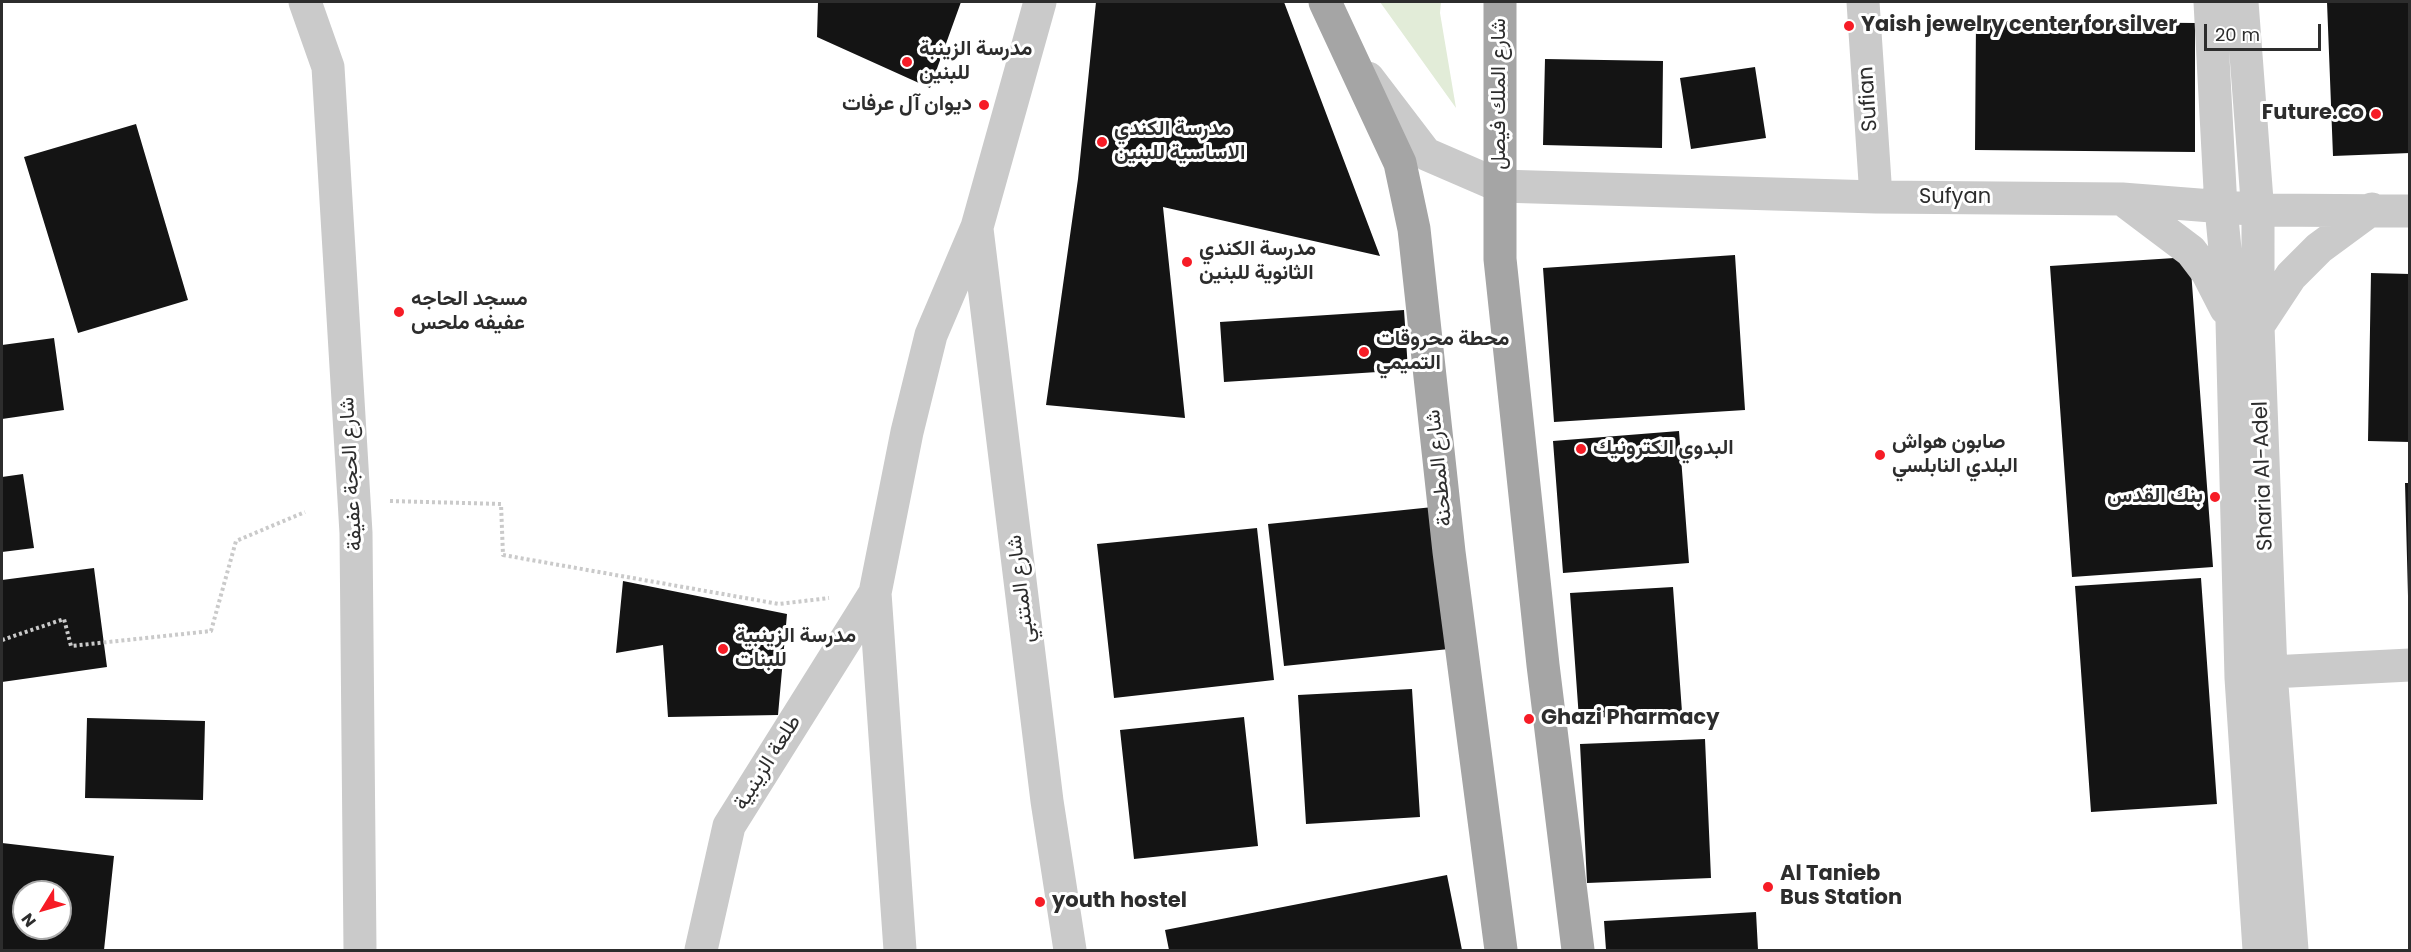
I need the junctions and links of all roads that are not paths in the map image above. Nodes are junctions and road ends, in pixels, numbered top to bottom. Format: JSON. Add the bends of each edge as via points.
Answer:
{"nodes":[{"id":1,"x":305,"y":2,"type":"edge"},
{"id":2,"x":1040,"y":2,"type":"edge"},
{"id":3,"x":1325,"y":2,"type":"edge"},
{"id":4,"x":1500,"y":2,"type":"edge"},
{"id":5,"x":1863,"y":2,"type":"edge"},
{"id":6,"x":2210,"y":2,"type":"edge"},
{"id":7,"x":2242,"y":2,"type":"edge"},
{"id":8,"x":1348,"y":51,"type":"junction"},
{"id":9,"x":1500,"y":186,"type":"junction"},
{"id":10,"x":1876,"y":197,"type":"junction"},
{"id":11,"x":2122,"y":199,"type":"junction"},
{"id":12,"x":2221,"y":208,"type":"junction"},
{"id":13,"x":2257,"y":209,"type":"junction"},
{"id":14,"x":2372,"y":209,"type":"junction"},
{"id":15,"x":2409,"y":211,"type":"edge"},
{"id":16,"x":977,"y":227,"type":"junction"},
{"id":17,"x":2245,"y":324,"type":"junction"},
{"id":18,"x":875,"y":592,"type":"junction"},
{"id":19,"x":2409,"y":665,"type":"edge"},
{"id":20,"x":2271,"y":672,"type":"junction"},
{"id":21,"x":360,"y":951,"type":"edge"},
{"id":22,"x":700,"y":951,"type":"edge"},
{"id":23,"x":900,"y":951,"type":"edge"},
{"id":24,"x":1070,"y":951,"type":"edge"},
{"id":25,"x":1501,"y":951,"type":"edge"},
{"id":26,"x":1578,"y":951,"type":"edge"},
{"id":27,"x":2259,"y":951,"type":"edge"},
{"id":28,"x":2292,"y":951,"type":"edge"}],
"edges":[{"from":1,"to":21,"type":"street","name":"شارع الحجة عفيفة","via":[[328,67],[354,499]]},
{"from":2,"to":16,"type":"street"},
{"from":3,"to":8,"type":"main road","name":"شارع المطحنة"},
{"from":4,"to":9,"type":"main road","name":"شارع الملك فيصل"},
{"from":5,"to":10,"type":"street","name":"Sufian"},
{"from":6,"to":12,"type":"street","name":"Sharia Al-Adel"},
{"from":7,"to":13,"type":"street","name":"Sharia Al-Adel"},
{"from":8,"to":9,"type":"street","via":[[1426,154]]},
{"from":8,"to":25,"type":"main road","name":"شارع المطحنة","via":[[1400,163],[1414,229],[1449,552]]},
{"from":9,"to":10,"type":"street","name":"Sufyan"},
{"from":9,"to":26,"type":"main road","via":[[1501,270]]},
{"from":10,"to":11,"type":"street","name":"Sufyan"},
{"from":11,"to":12,"type":"street","name":"Sufyan"},
{"from":11,"to":17,"type":"street","via":[[2190,251]]},
{"from":12,"to":13,"type":"street","name":"Sufyan"},
{"from":12,"to":17,"type":"street","name":"Sharia Al-Adel"},
{"from":13,"to":14,"type":"street","name":"Sufyan"},
{"from":13,"to":17,"type":"street","name":"Sharia Al-Adel"},
{"from":14,"to":15,"type":"street","name":"Sufyan"},
{"from":14,"to":17,"type":"street","via":[[2319,248]]},
{"from":16,"to":18,"type":"street","via":[[931,335],[906,432]]},
{"from":16,"to":24,"type":"street","name":"شارع المتنبي","via":[[1047,801]]},
{"from":17,"to":20,"type":"street","name":"Sharia Al-Adel"},
{"from":17,"to":27,"type":"street","name":"Sharia Al-Adel","via":[[2241,678]]},
{"from":18,"to":22,"type":"street","name":"طلعة الزينبية","via":[[729,826]]},
{"from":18,"to":23,"type":"street"},
{"from":19,"to":20,"type":"street"},
{"from":20,"to":28,"type":"street","name":"Sharia Al-Adel"}]}
